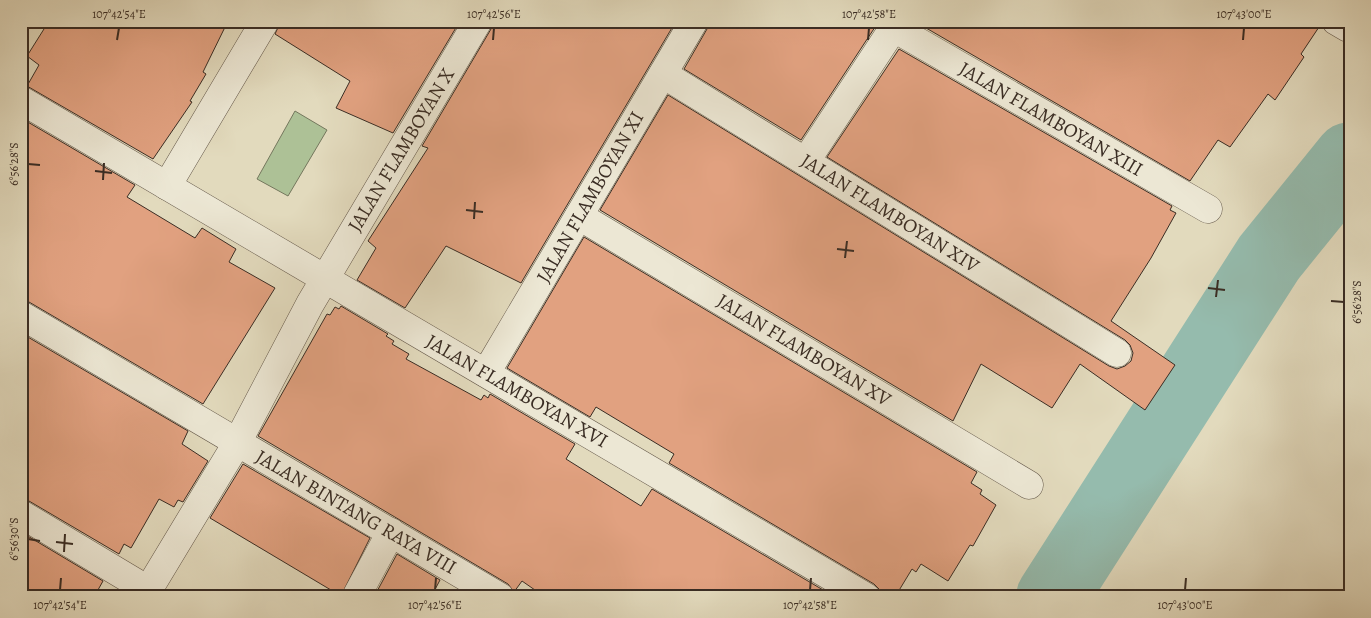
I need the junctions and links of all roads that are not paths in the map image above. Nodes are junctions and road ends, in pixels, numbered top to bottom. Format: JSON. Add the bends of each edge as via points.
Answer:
{"nodes":[{"id":1,"x":265,"y":21,"type":"edge"},
{"id":2,"x":478,"y":21,"type":"edge"},
{"id":3,"x":694,"y":21,"type":"edge"},
{"id":4,"x":896,"y":24,"type":"edge"},
{"id":5,"x":663,"y":74,"type":"junction"},
{"id":6,"x":21,"y":100,"type":"edge"},
{"id":7,"x":806,"y":161,"type":"junction"},
{"id":8,"x":167,"y":186,"type":"junction"},
{"id":9,"x":1208,"y":209,"type":"dead end"},
{"id":10,"x":579,"y":216,"type":"junction"},
{"id":11,"x":325,"y":279,"type":"junction"},
{"id":12,"x":21,"y":315,"type":"edge"},
{"id":13,"x":1117,"y":352,"type":"dead end"},
{"id":14,"x":486,"y":373,"type":"junction"},
{"id":15,"x":237,"y":443,"type":"junction"},
{"id":16,"x":1029,"y":485,"type":"dead end"},
{"id":17,"x":21,"y":514,"type":"edge"},
{"id":18,"x":391,"y":532,"type":"junction"},
{"id":19,"x":146,"y":593,"type":"edge"},
{"id":20,"x":356,"y":597,"type":"edge"},
{"id":21,"x":500,"y":597,"type":"edge"},
{"id":22,"x":866,"y":597,"type":"edge"}],
"edges":[{"from":1,"to":8,"type":"street"},
{"from":2,"to":11,"type":"street","name":"JALAN FLAMBOYAN X"},
{"from":3,"to":5,"type":"street","name":"JALAN FLAMBOYAN XI"},
{"from":4,"to":7,"type":"street"},
{"from":4,"to":9,"type":"street","name":"JALAN FLAMBOYAN XIII"},
{"from":5,"to":7,"type":"street","name":"JALAN FLAMBOYAN XIV"},
{"from":5,"to":10,"type":"street","name":"JALAN FLAMBOYAN XI"},
{"from":6,"to":8,"type":"street","name":"JALAN FLAMBOYAN XVI"},
{"from":7,"to":13,"type":"street","name":"JALAN FLAMBOYAN XIV"},
{"from":8,"to":11,"type":"street","name":"JALAN FLAMBOYAN XVI"},
{"from":10,"to":14,"type":"street","name":"JALAN FLAMBOYAN XI"},
{"from":10,"to":16,"type":"street","name":"JALAN FLAMBOYAN XV"},
{"from":11,"to":14,"type":"street","name":"JALAN FLAMBOYAN XVI"},
{"from":11,"to":15,"type":"street","name":"JALAN FLAMBOYAN X"},
{"from":12,"to":15,"type":"street","name":"JALAN BINTANG RAYA VIII"},
{"from":14,"to":22,"type":"street","name":"JALAN FLAMBOYAN XVI"},
{"from":15,"to":18,"type":"street","name":"JALAN BINTANG RAYA VIII"},
{"from":15,"to":19,"type":"street","name":"JALAN FLAMBOYAN X"},
{"from":17,"to":19,"type":"street"},
{"from":18,"to":20,"type":"street"},
{"from":18,"to":21,"type":"street","name":"JALAN BINTANG RAYA VIII"}]}
